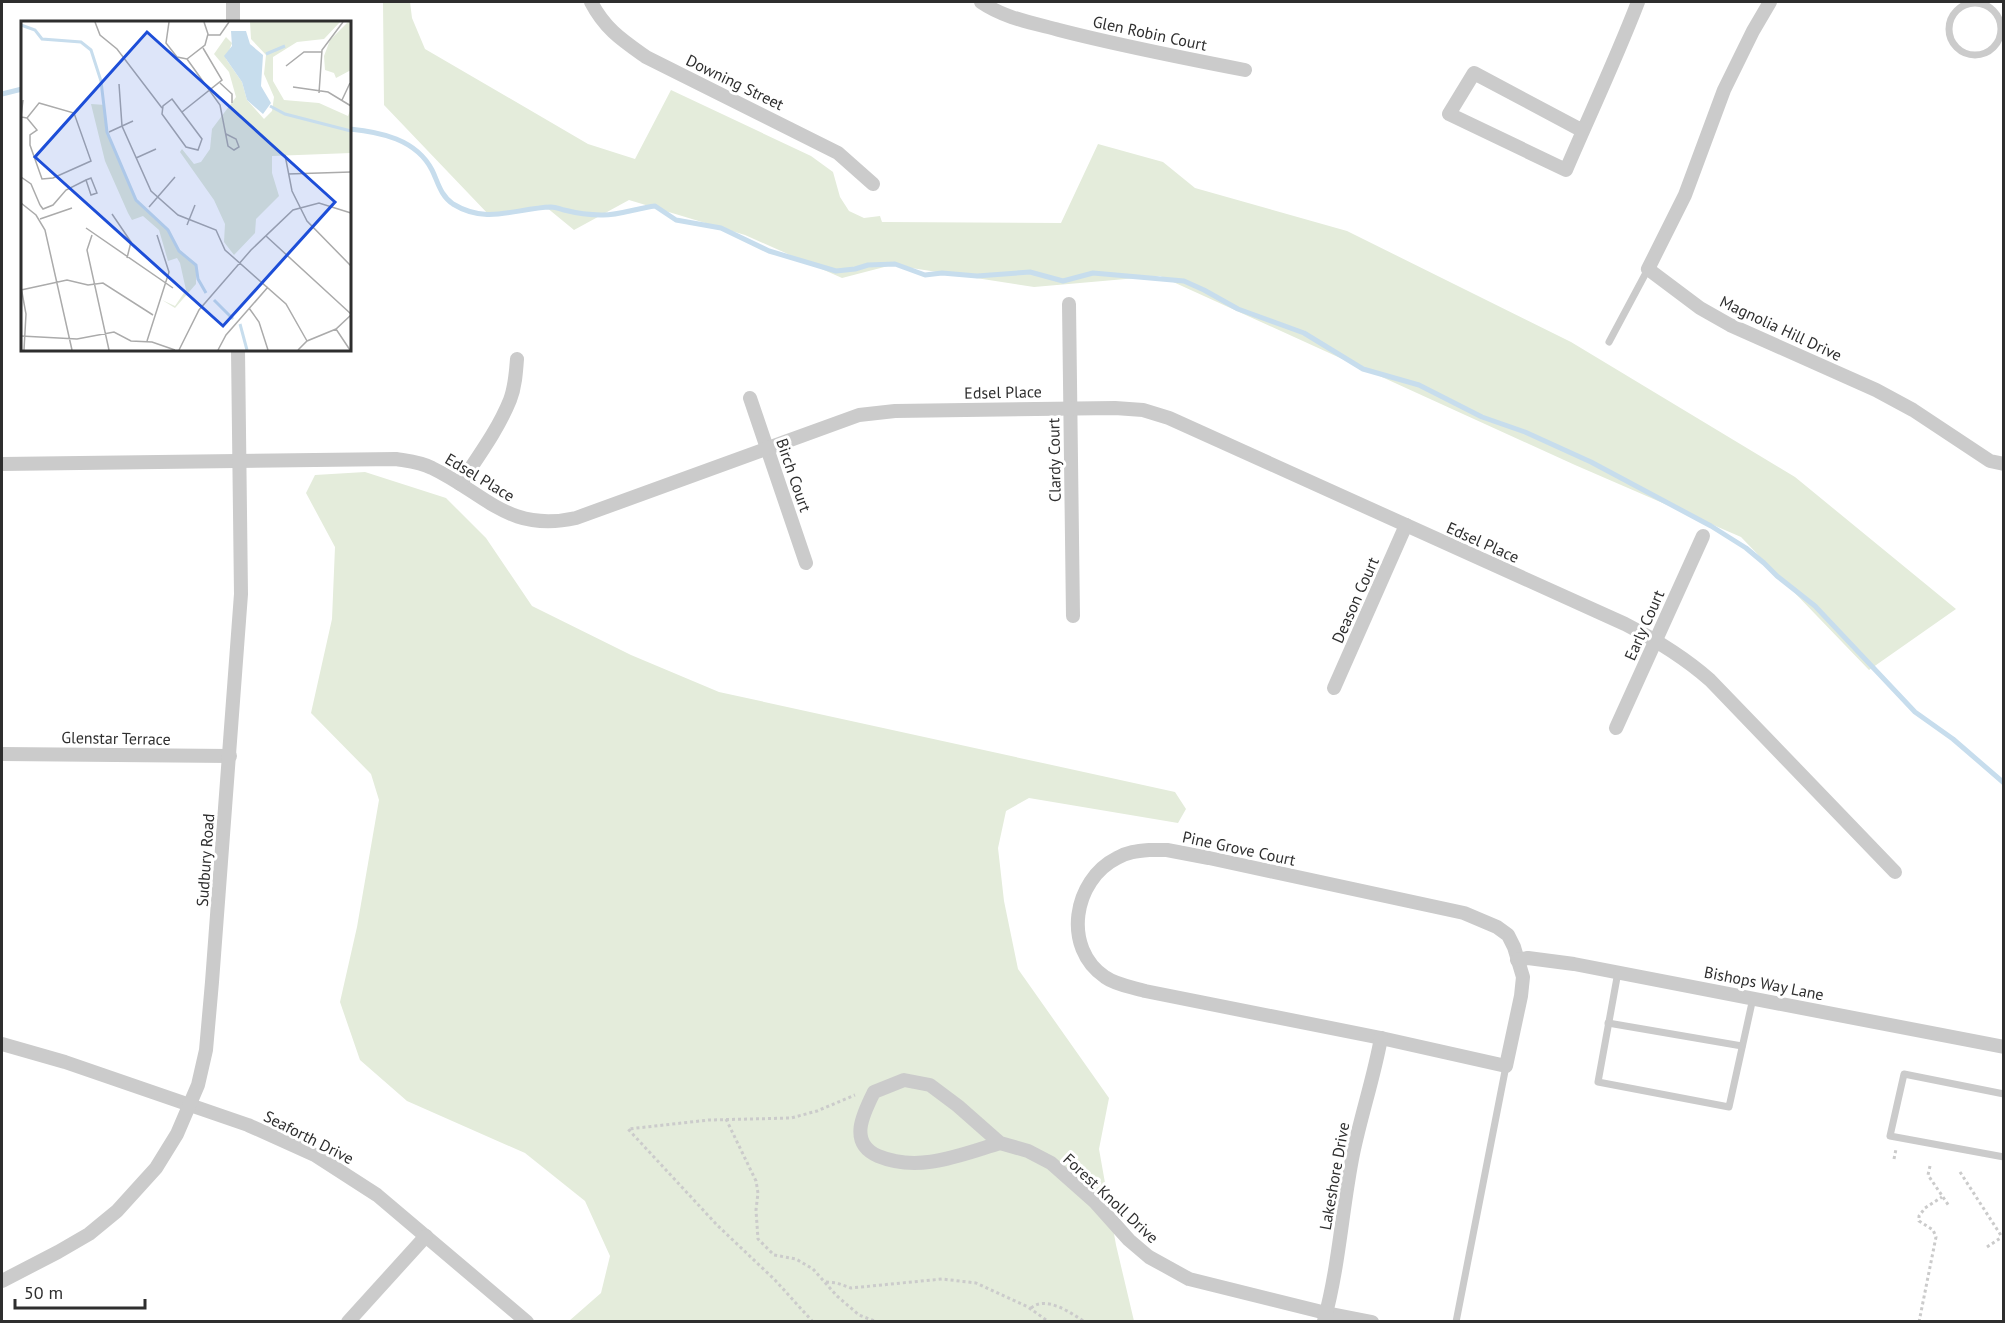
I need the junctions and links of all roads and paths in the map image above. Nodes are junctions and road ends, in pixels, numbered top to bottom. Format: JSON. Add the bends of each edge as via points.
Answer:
{"nodes":[{"id":1,"x":233,"y":2,"type":"edge"},
{"id":2,"x":591,"y":2,"type":"edge"},
{"id":3,"x":981,"y":2,"type":"edge"},
{"id":4,"x":1638,"y":2,"type":"edge"},
{"id":5,"x":1770,"y":2,"type":"edge"},
{"id":6,"x":1989,"y":4,"type":"edge"},
{"id":7,"x":233,"y":21,"type":"edge"},
{"id":8,"x":1245,"y":70,"type":"dead end"},
{"id":9,"x":1583,"y":131,"type":"junction"},
{"id":10,"x":873,"y":184,"type":"dead end"},
{"id":11,"x":1648,"y":269,"type":"junction"},
{"id":12,"x":1069,"y":304,"type":"dead end"},
{"id":13,"x":1609,"y":342,"type":"dead end"},
{"id":14,"x":238,"y":351,"type":"edge"},
{"id":15,"x":518,"y":359,"type":"dead end"},
{"id":16,"x":750,"y":398,"type":"dead end"},
{"id":17,"x":1070,"y":408,"type":"junction"},
{"id":18,"x":767,"y":448,"type":"junction"},
{"id":19,"x":240,"y":461,"type":"junction"},
{"id":20,"x":2,"y":464,"type":"edge"},
{"id":21,"x":2004,"y":464,"type":"edge"},
{"id":22,"x":460,"y":484,"type":"junction"},
{"id":23,"x":1406,"y":525,"type":"junction"},
{"id":24,"x":1703,"y":536,"type":"dead end"},
{"id":25,"x":806,"y":563,"type":"dead end"},
{"id":26,"x":1073,"y":616,"type":"dead end"},
{"id":27,"x":1656,"y":640,"type":"junction"},
{"id":28,"x":1334,"y":688,"type":"dead end"},
{"id":29,"x":1616,"y":728,"type":"dead end"},
{"id":30,"x":2,"y":754,"type":"edge"},
{"id":31,"x":230,"y":756,"type":"junction"},
{"id":32,"x":1895,"y":872,"type":"dead end"},
{"id":33,"x":1517,"y":960,"type":"junction"},
{"id":34,"x":1618,"y":972,"type":"junction"},
{"id":35,"x":1753,"y":998,"type":"junction"},
{"id":36,"x":1608,"y":1023,"type":"junction"},
{"id":37,"x":1381,"y":1038,"type":"junction"},
{"id":38,"x":2,"y":1044,"type":"edge"},
{"id":39,"x":1742,"y":1046,"type":"junction"},
{"id":40,"x":2004,"y":1047,"type":"edge"},
{"id":41,"x":1506,"y":1066,"type":"junction"},
{"id":42,"x":874,"y":1092,"type":"junction"},
{"id":43,"x":2004,"y":1094,"type":"edge"},
{"id":44,"x":191,"y":1106,"type":"junction"},
{"id":45,"x":726,"y":1119,"type":"junction"},
{"id":46,"x":1000,"y":1143,"type":"junction"},
{"id":47,"x":2004,"y":1157,"type":"edge"},
{"id":48,"x":1930,"y":1166,"type":"dead end"},
{"id":49,"x":1960,"y":1172,"type":"dead end"},
{"id":50,"x":1942,"y":1197,"type":"junction"},
{"id":51,"x":1949,"y":1206,"type":"dead end"},
{"id":52,"x":426,"y":1236,"type":"junction"},
{"id":53,"x":2003,"y":1236,"type":"edge"},
{"id":54,"x":1987,"y":1247,"type":"dead end"},
{"id":55,"x":2,"y":1281,"type":"edge"},
{"id":56,"x":825,"y":1282,"type":"junction"},
{"id":57,"x":1030,"y":1308,"type":"junction"},
{"id":58,"x":1325,"y":1317,"type":"edge"},
{"id":59,"x":348,"y":1322,"type":"edge"},
{"id":60,"x":527,"y":1322,"type":"edge"},
{"id":61,"x":813,"y":1322,"type":"edge"},
{"id":62,"x":878,"y":1322,"type":"edge"},
{"id":63,"x":1049,"y":1322,"type":"edge"},
{"id":64,"x":1085,"y":1322,"type":"edge"},
{"id":65,"x":1372,"y":1322,"type":"edge"},
{"id":66,"x":1456,"y":1322,"type":"edge"},
{"id":67,"x":1919,"y":1322,"type":"edge"}],
"edges":[{"from":1,"to":7,"type":"street"},
{"from":2,"to":10,"type":"street","name":"Downing Street","via":[[617,37],[646,57],[838,153]]},
{"from":3,"to":8,"type":"street","name":"Glen Robin Court","via":[[1003,14],[1075,34]]},
{"from":4,"to":9,"type":"street"},
{"from":5,"to":11,"type":"street","via":[[1724,90],[1685,195]]},
{"from":6,"to":6,"type":"lane","via":[[1962,6],[1951,19],[1950,36],[1959,50],[1976,55],[1992,49],[1997,42],[1998,18]]},
{"from":9,"to":9,"type":"street","via":[[1566,170],[1449,114],[1474,73]]},
{"from":11,"to":13,"type":"lane"},
{"from":11,"to":21,"type":"street","name":"Magnolia Hill Drive","via":[[1730,325],[1876,390],[1990,461]]},
{"from":12,"to":17,"type":"street","name":"Clardy Court"},
{"from":14,"to":19,"type":"street","name":"Sudbury Road"},
{"from":15,"to":22,"type":"street","via":[[510,401]]},
{"from":16,"to":18,"type":"street","name":"Birch Court"},
{"from":17,"to":18,"type":"street","name":"Edsel Place","via":[[859,415]]},
{"from":17,"to":23,"type":"street","name":"Edsel Place","via":[[1143,410],[1169,418]]},
{"from":17,"to":26,"type":"street","name":"Clardy Court"},
{"from":18,"to":22,"type":"street","name":"Edsel Place","via":[[565,520],[530,520],[507,514]]},
{"from":18,"to":25,"type":"street","name":"Birch Court"},
{"from":19,"to":20,"type":"street","name":"Edsel Place"},
{"from":19,"to":22,"type":"street","name":"Edsel Place","via":[[396,459],[430,467]]},
{"from":19,"to":31,"type":"street","name":"Sudbury Road","via":[[241,594]]},
{"from":23,"to":27,"type":"street","name":"Edsel Place"},
{"from":23,"to":28,"type":"street","name":"Deason Court"},
{"from":24,"to":27,"type":"street","name":"Early Court"},
{"from":27,"to":29,"type":"street","name":"Early Court"},
{"from":27,"to":32,"type":"street","name":"Edsel Place","via":[[1710,680]]},
{"from":30,"to":31,"type":"street","name":"Glenstar Terrace"},
{"from":31,"to":44,"type":"street","name":"Sudbury Road","via":[[206,1050]]},
{"from":33,"to":34,"type":"street","name":"Bishops Way Lane","via":[[1546,960]]},
{"from":33,"to":37,"type":"street","name":"Pine Grove Court","via":[[1508,935],[1464,913],[1167,850],[1131,852],[1116,858],[1095,876],[1082,898],[1077,924],[1085,954],[1105,977],[1119,984]]},
{"from":33,"to":41,"type":"street","name":"Pine Grove Court","via":[[1522,977],[1521,996]]},
{"from":34,"to":35,"type":"street","name":"Bishops Way Lane"},
{"from":34,"to":36,"type":"lane"},
{"from":35,"to":39,"type":"lane"},
{"from":35,"to":40,"type":"street","name":"Bishops Way Lane"},
{"from":36,"to":39,"type":"lane"},
{"from":36,"to":39,"type":"lane","via":[[1598,1082],[1730,1107]]},
{"from":37,"to":41,"type":"street","name":"Pine Grove Court"},
{"from":37,"to":58,"type":"street","name":"Lakeshore Drive","via":[[1353,1154]]},
{"from":38,"to":44,"type":"street","name":"Seaforth Drive"},
{"from":41,"to":66,"type":"lane"},
{"from":42,"to":45,"type":"path","via":[[867,1091],[791,1118]]},
{"from":42,"to":46,"type":"street","name":"Forest Knoll Drive","via":[[904,1080],[930,1084]]},
{"from":42,"to":46,"type":"street","via":[[862,1116],[860,1137],[869,1152],[892,1162],[917,1165]]},
{"from":43,"to":47,"type":"lane","via":[[1904,1074],[1890,1136]]},
{"from":44,"to":52,"type":"street","name":"Seaforth Drive","via":[[248,1125],[315,1155],[370,1190]]},
{"from":44,"to":55,"type":"street","name":"Sudbury Road","via":[[156,1168],[117,1211],[89,1234]]},
{"from":45,"to":56,"type":"path","via":[[756,1181],[758,1239],[774,1255],[796,1259]]},
{"from":45,"to":61,"type":"path","via":[[628,1129]]},
{"from":46,"to":58,"type":"street","name":"Forest Knoll Drive","via":[[1052,1163],[1129,1240],[1189,1279]]},
{"from":48,"to":50,"type":"path","via":[[1928,1175]]},
{"from":49,"to":53,"type":"path"},
{"from":50,"to":51,"type":"path"},
{"from":50,"to":67,"type":"path","via":[[1918,1216],[1936,1237]]},
{"from":52,"to":59,"type":"street"},
{"from":52,"to":60,"type":"street","name":"Seaforth Drive"},
{"from":53,"to":54,"type":"path"},
{"from":56,"to":57,"type":"path","via":[[851,1288],[942,1279],[976,1283]]},
{"from":56,"to":62,"type":"path","via":[[859,1315]]},
{"from":57,"to":63,"type":"path"},
{"from":57,"to":64,"type":"path","via":[[1039,1304],[1062,1308]]},
{"from":58,"to":65,"type":"street","name":"Forest Knoll Drive"}]}
